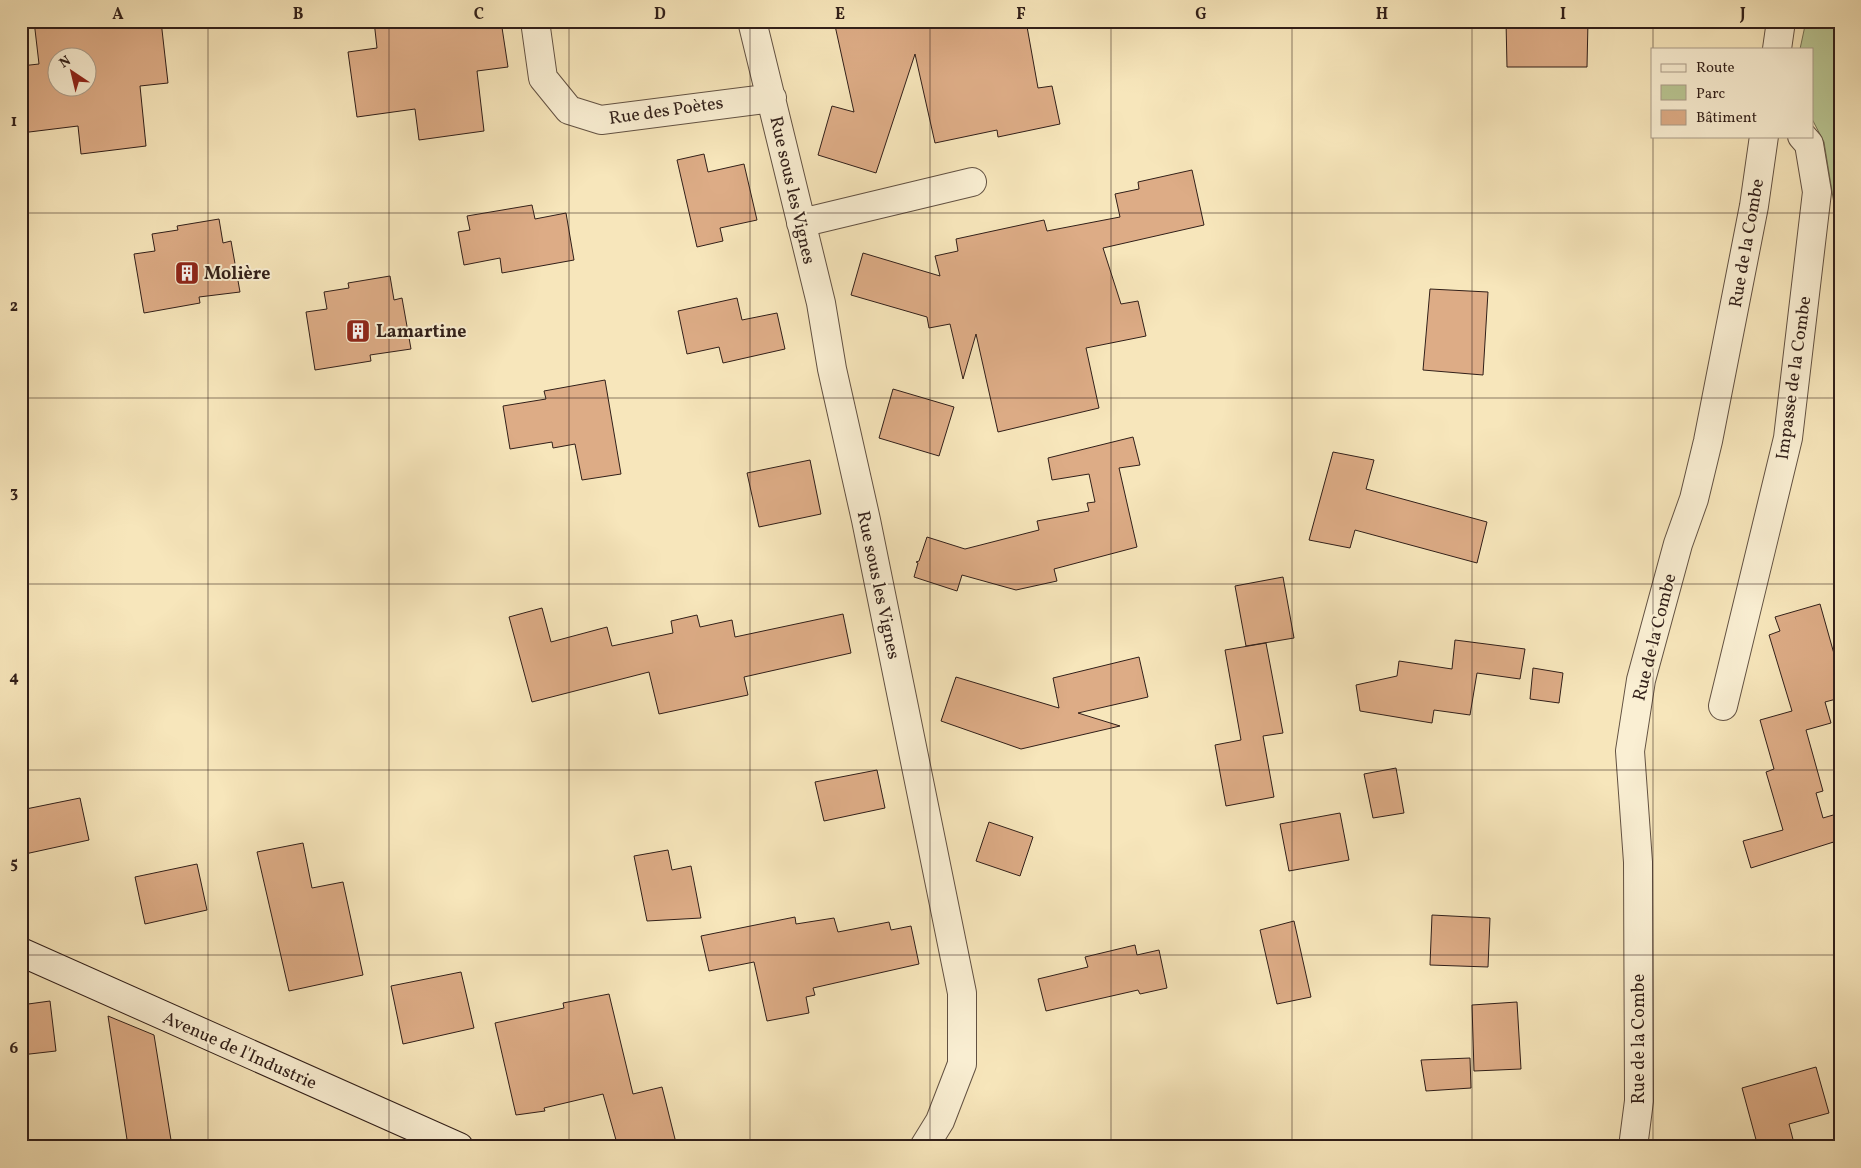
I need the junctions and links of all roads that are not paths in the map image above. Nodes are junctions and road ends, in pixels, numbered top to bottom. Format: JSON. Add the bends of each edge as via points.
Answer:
{"nodes":[{"id":1,"x":535,"y":21,"type":"edge"},
{"id":2,"x":752,"y":21,"type":"edge"},
{"id":3,"x":1781,"y":21,"type":"edge"},
{"id":4,"x":1777,"y":48,"type":"edge"},
{"id":5,"x":772,"y":98,"type":"junction"},
{"id":6,"x":1764,"y":138,"type":"edge"},
{"id":7,"x":1804,"y":138,"type":"edge"},
{"id":8,"x":972,"y":182,"type":"dead end"},
{"id":9,"x":801,"y":222,"type":"junction"},
{"id":10,"x":1723,"y":706,"type":"dead end"},
{"id":11,"x":21,"y":952,"type":"edge"},
{"id":12,"x":459,"y":1147,"type":"edge"},
{"id":13,"x":924,"y":1147,"type":"edge"},
{"id":14,"x":1633,"y":1147,"type":"edge"}],
"edges":[{"from":1,"to":5,"type":"street","name":"Rue des Poètes","via":[[543,78],[569,110],[601,120]]},
{"from":2,"to":5,"type":"street","name":"Rue sous les Vignes"},
{"from":3,"to":4,"type":"street"},
{"from":5,"to":9,"type":"street","name":"Rue sous les Vignes"},
{"from":6,"to":14,"type":"street","name":"Rue de la Combe","via":[[1754,206],[1708,441],[1640,680],[1630,752],[1638,862],[1639,1101]]},
{"from":7,"to":10,"type":"street","name":"Impasse de la Combe","via":[[1809,144],[1817,192],[1788,438]]},
{"from":8,"to":9,"type":"street"},
{"from":9,"to":13,"type":"street","name":"Rue sous les Vignes","via":[[821,303],[962,993],[962,1064],[940,1121]]},
{"from":11,"to":12,"type":"street","name":"Avenue de l'Industrie"}]}
